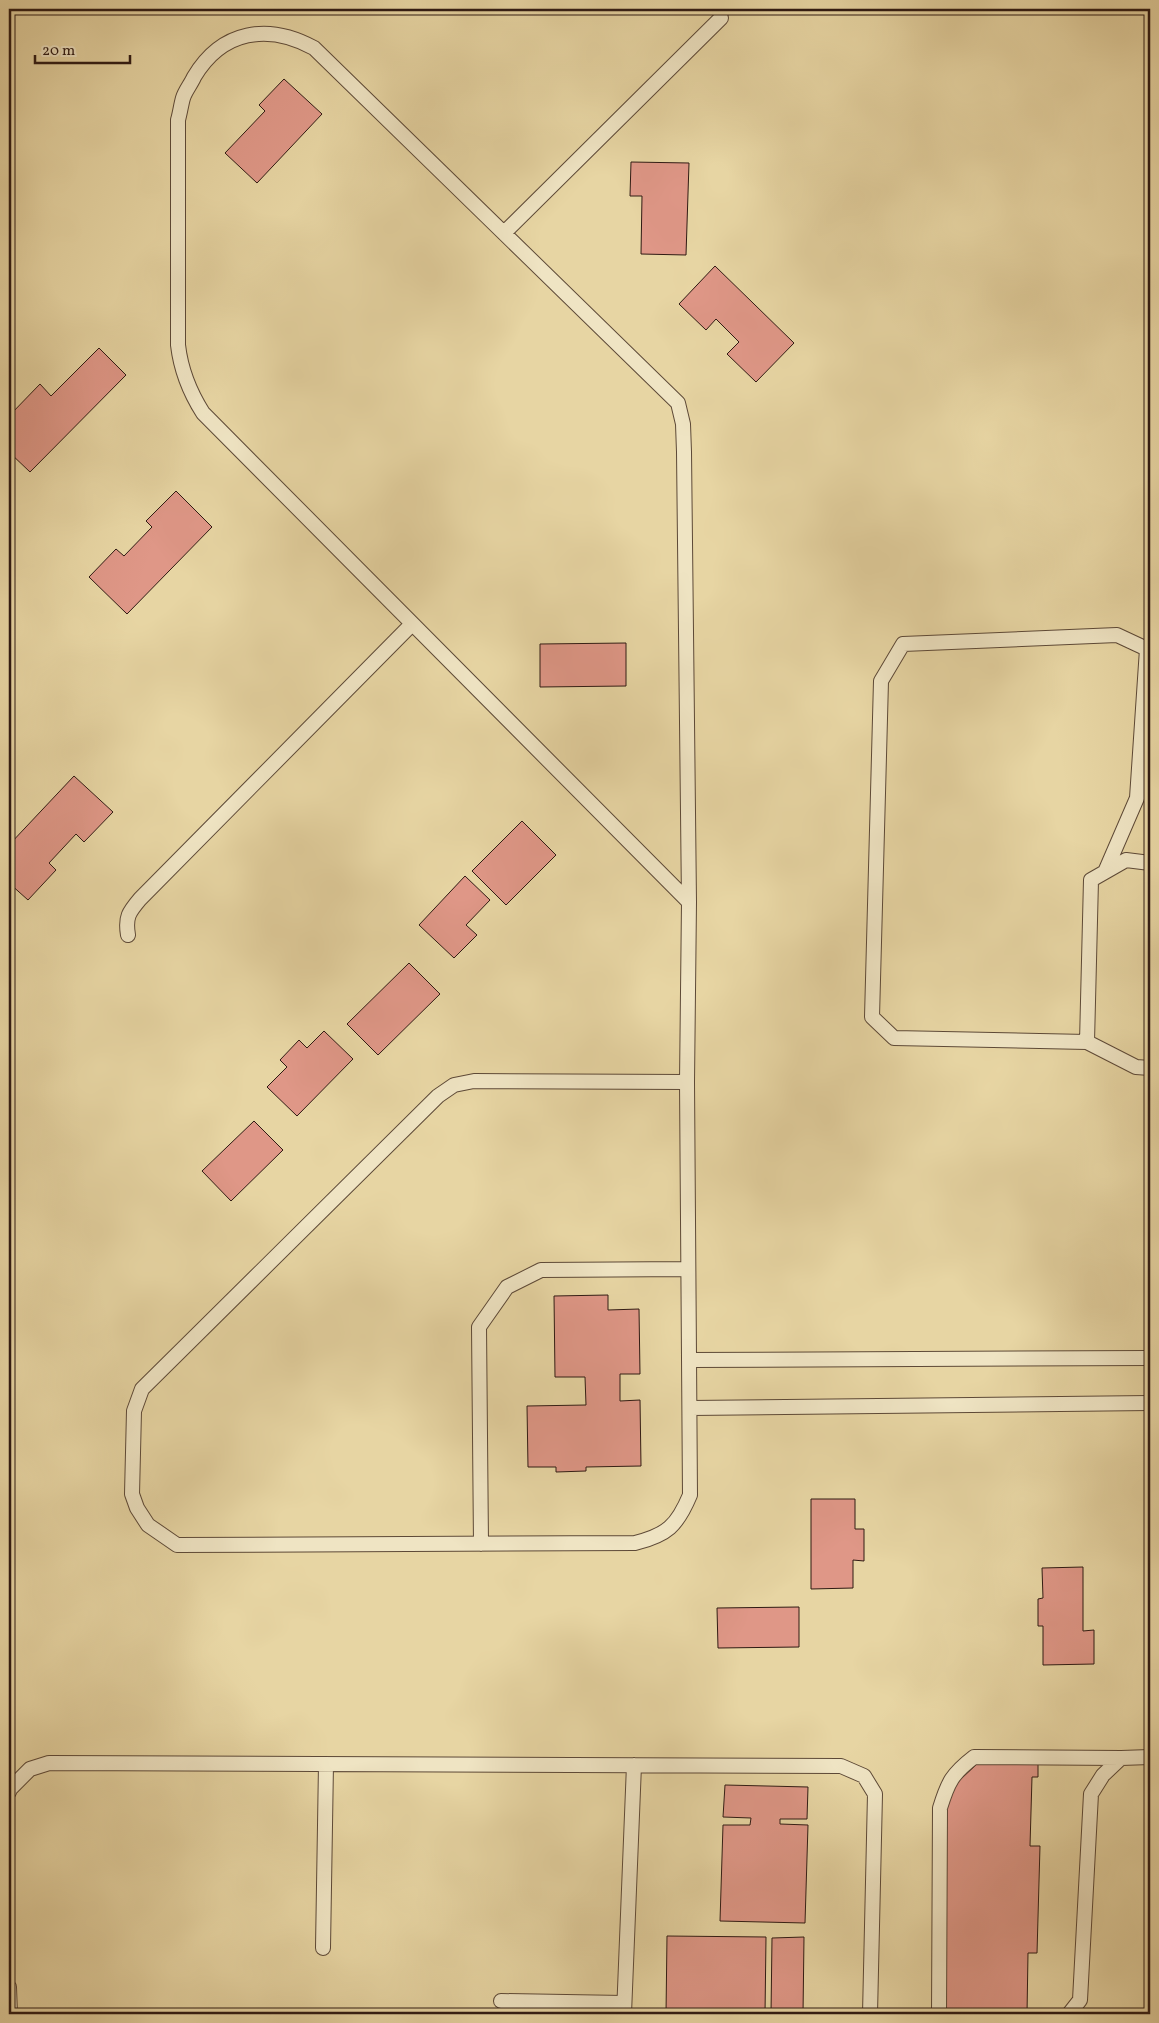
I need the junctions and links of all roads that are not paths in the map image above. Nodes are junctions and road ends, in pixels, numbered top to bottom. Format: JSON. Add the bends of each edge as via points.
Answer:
{"nodes":[{"id":1,"x":721,"y":18,"type":"dead end"},
{"id":2,"x":505,"y":232,"type":"junction"},
{"id":3,"x":412,"y":624,"type":"junction"},
{"id":4,"x":1149,"y":649,"type":"edge"},
{"id":5,"x":1150,"y":863,"type":"edge"},
{"id":6,"x":1105,"y":872,"type":"junction"},
{"id":7,"x":689,"y":902,"type":"junction"},
{"id":8,"x":128,"y":935,"type":"dead end"},
{"id":9,"x":1087,"y":1042,"type":"junction"},
{"id":10,"x":1150,"y":1068,"type":"edge"},
{"id":11,"x":687,"y":1082,"type":"junction"},
{"id":12,"x":688,"y":1268,"type":"junction"},
{"id":13,"x":1150,"y":1358,"type":"edge"},
{"id":14,"x":689,"y":1360,"type":"junction"},
{"id":15,"x":1150,"y":1403,"type":"edge"},
{"id":16,"x":690,"y":1408,"type":"junction"},
{"id":17,"x":482,"y":1544,"type":"junction"},
{"id":18,"x":1150,"y":1757,"type":"edge"},
{"id":19,"x":1121,"y":1758,"type":"junction"},
{"id":20,"x":326,"y":1764,"type":"junction"},
{"id":21,"x":634,"y":1765,"type":"junction"},
{"id":22,"x":9,"y":1792,"type":"edge"},
{"id":23,"x":323,"y":1948,"type":"dead end"},
{"id":24,"x":9,"y":1987,"type":"edge"},
{"id":25,"x":501,"y":2001,"type":"dead end"},
{"id":26,"x":624,"y":2009,"type":"edge"},
{"id":27,"x":10,"y":2014,"type":"edge"},
{"id":28,"x":870,"y":2014,"type":"edge"},
{"id":29,"x":939,"y":2014,"type":"edge"},
{"id":30,"x":1069,"y":2014,"type":"edge"}],
"edges":[{"from":1,"to":2,"type":"lane"},
{"from":2,"to":3,"type":"lane","via":[[314,48],[297,39],[273,33],[235,40],[212,53],[184,96],[178,120],[178,345],[189,391],[203,413]]},
{"from":2,"to":7,"type":"lane","via":[[678,403],[684,452]]},
{"from":3,"to":7,"type":"lane"},
{"from":3,"to":8,"type":"lane","via":[[140,898],[126,922]]},
{"from":4,"to":6,"type":"lane","via":[[1136,798]]},
{"from":4,"to":9,"type":"lane","via":[[1117,635],[903,644],[881,681],[872,1017],[894,1038]]},
{"from":5,"to":6,"type":"lane","via":[[1126,860]]},
{"from":6,"to":9,"type":"lane","via":[[1091,880]]},
{"from":7,"to":11,"type":"lane"},
{"from":9,"to":10,"type":"lane","via":[[1136,1067]]},
{"from":11,"to":12,"type":"lane"},
{"from":11,"to":17,"type":"lane","via":[[474,1081],[454,1085],[438,1096],[142,1389],[134,1411],[132,1494],[148,1525],[177,1545]]},
{"from":12,"to":14,"type":"lane"},
{"from":12,"to":17,"type":"lane","via":[[541,1270],[506,1287],[479,1327]]},
{"from":13,"to":14,"type":"lane"},
{"from":14,"to":16,"type":"lane"},
{"from":15,"to":16,"type":"lane"},
{"from":16,"to":17,"type":"lane","via":[[690,1495],[682,1514],[655,1538],[635,1543]]},
{"from":18,"to":19,"type":"lane"},
{"from":19,"to":29,"type":"lane","via":[[974,1757],[948,1781],[940,1808]]},
{"from":19,"to":30,"type":"lane","via":[[1103,1775],[1091,1794],[1080,2000]]},
{"from":20,"to":21,"type":"lane"},
{"from":20,"to":22,"type":"lane","via":[[49,1763],[30,1769]]},
{"from":20,"to":23,"type":"lane"},
{"from":21,"to":26,"type":"lane"},
{"from":21,"to":28,"type":"lane","via":[[841,1766],[864,1776],[875,1794]]},
{"from":24,"to":27,"type":"lane"},
{"from":25,"to":26,"type":"lane"}]}
